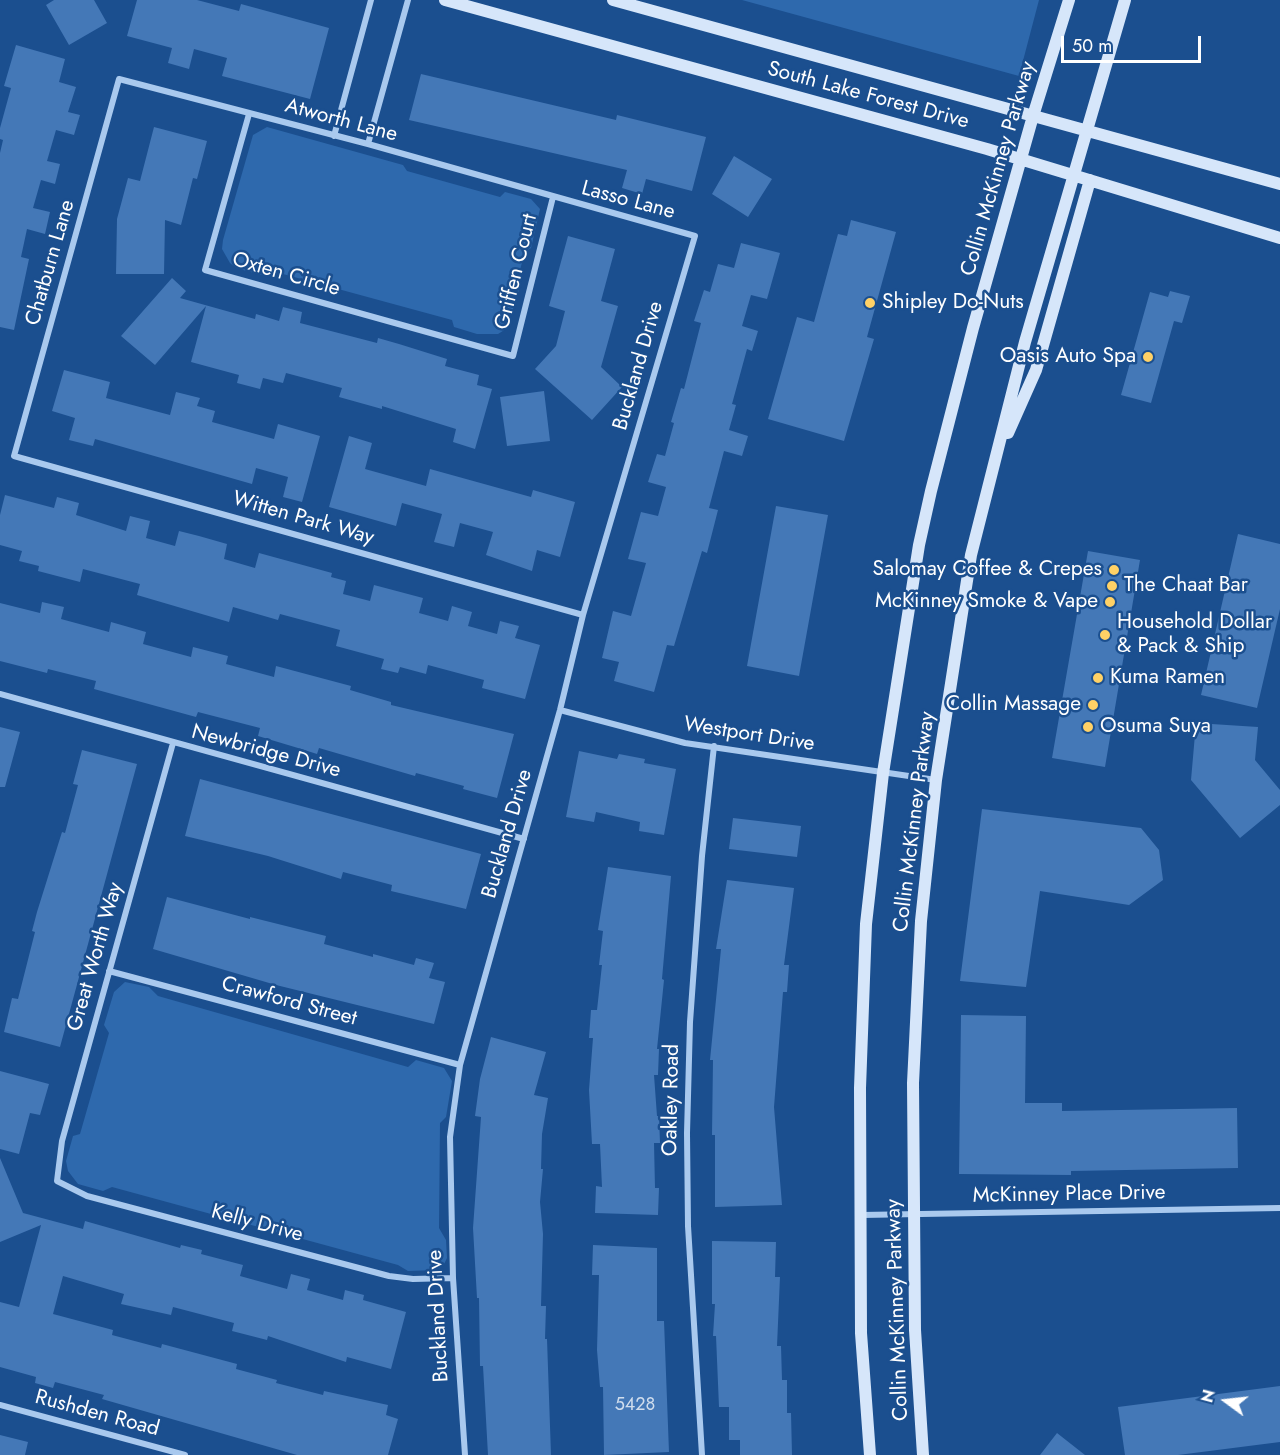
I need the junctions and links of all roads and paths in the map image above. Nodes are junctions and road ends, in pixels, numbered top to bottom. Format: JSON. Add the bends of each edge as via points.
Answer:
{"nodes":[{"id":1,"x":371,"y":0,"type":"edge"},
{"id":2,"x":408,"y":0,"type":"edge"},
{"id":3,"x":444,"y":0,"type":"edge"},
{"id":4,"x":613,"y":0,"type":"edge"},
{"id":5,"x":1069,"y":0,"type":"edge"},
{"id":6,"x":1125,"y":0,"type":"edge"},
{"id":7,"x":119,"y":79,"type":"joint"},
{"id":8,"x":249,"y":114,"type":"junction"},
{"id":9,"x":1033,"y":116,"type":"junction"},
{"id":10,"x":1088,"y":132,"type":"junction"},
{"id":11,"x":334,"y":136,"type":"junction"},
{"id":12,"x":368,"y":144,"type":"junction"},
{"id":13,"x":1021,"y":160,"type":"junction"},
{"id":14,"x":1074,"y":176,"type":"junction"},
{"id":15,"x":1090,"y":180,"type":"junction"},
{"id":16,"x":1280,"y":184,"type":"edge"},
{"id":17,"x":553,"y":197,"type":"junction"},
{"id":18,"x":694,"y":236,"type":"joint"},
{"id":19,"x":1280,"y":237,"type":"edge"},
{"id":20,"x":513,"y":356,"type":"joint"},
{"id":21,"x":14,"y":456,"type":"joint"},
{"id":22,"x":994,"y":465,"type":"junction"},
{"id":23,"x":584,"y":615,"type":"junction"},
{"id":24,"x":0,"y":694,"type":"edge"},
{"id":25,"x":560,"y":710,"type":"junction"},
{"id":26,"x":173,"y":743,"type":"junction"},
{"id":27,"x":714,"y":746,"type":"junction"},
{"id":28,"x":883,"y":773,"type":"junction"},
{"id":29,"x":936,"y":780,"type":"junction"},
{"id":30,"x":524,"y":839,"type":"junction"},
{"id":31,"x":109,"y":971,"type":"junction"},
{"id":32,"x":460,"y":1065,"type":"junction"},
{"id":33,"x":57,"y":1182,"type":"joint"},
{"id":34,"x":1280,"y":1208,"type":"edge"},
{"id":35,"x":859,"y":1215,"type":"junction"},
{"id":36,"x":913,"y":1215,"type":"junction"},
{"id":37,"x":453,"y":1278,"type":"junction"},
{"id":38,"x":0,"y":1405,"type":"edge"},
{"id":39,"x":185,"y":1455,"type":"edge"},
{"id":40,"x":465,"y":1455,"type":"edge"},
{"id":41,"x":702,"y":1455,"type":"edge"},
{"id":42,"x":870,"y":1455,"type":"edge"},
{"id":43,"x":923,"y":1455,"type":"edge"}],
"edges":[{"from":1,"to":11,"type":"street"},
{"from":2,"to":12,"type":"street"},
{"from":3,"to":13,"type":"street","name":"South Lake Forest Drive"},
{"from":4,"to":9,"type":"street","name":"South Lake Forest Drive"},
{"from":5,"to":9,"type":"street","name":"Collin McKinney Parkway"},
{"from":6,"to":10,"type":"street","name":"Collin McKinney Parkway"},
{"from":7,"to":8,"type":"street","name":"Atworth Lane"},
{"from":7,"to":21,"type":"street","name":"Chatburn Lane"},
{"from":8,"to":11,"type":"street","name":"Atworth Lane"},
{"from":8,"to":20,"type":"street","name":"Oxten Circle","via":[[205,270]]},
{"from":9,"to":10,"type":"street","name":"South Lake Forest Drive"},
{"from":9,"to":13,"type":"street","name":"Collin McKinney Parkway"},
{"from":10,"to":14,"type":"street","name":"Collin McKinney Parkway"},
{"from":10,"to":16,"type":"street","name":"South Lake Forest Drive"},
{"from":11,"to":12,"type":"street","name":"Atworth Lane"},
{"from":12,"to":17,"type":"street","name":"Atworth Lane"},
{"from":13,"to":14,"type":"street","name":"South Lake Forest Drive"},
{"from":13,"to":28,"type":"street","name":"Collin McKinney Parkway","via":[[973,328],[919,545]]},
{"from":14,"to":15,"type":"street","name":"South Lake Forest Drive"},
{"from":14,"to":22,"type":"street","name":"Collin McKinney Parkway"},
{"from":15,"to":19,"type":"street","name":"South Lake Forest Drive"},
{"from":15,"to":22,"type":"street","via":[[1036,370]]},
{"from":17,"to":18,"type":"street","name":"Lasso Lane"},
{"from":17,"to":20,"type":"street","name":"Griffen Court"},
{"from":18,"to":23,"type":"street","name":"Buckland Drive"},
{"from":21,"to":23,"type":"street","name":"Witten Park Way"},
{"from":22,"to":29,"type":"street","name":"Collin McKinney Parkway","via":[[971,555]]},
{"from":23,"to":25,"type":"street","name":"Buckland Drive"},
{"from":24,"to":26,"type":"street","name":"Newbridge Drive"},
{"from":25,"to":27,"type":"street","name":"Westport Drive","via":[[685,744]]},
{"from":25,"to":30,"type":"street","name":"Buckland Drive"},
{"from":26,"to":30,"type":"street","name":"Newbridge Drive"},
{"from":26,"to":31,"type":"street","name":"Great Worth Way"},
{"from":27,"to":28,"type":"street","name":"Westport Drive"},
{"from":27,"to":41,"type":"street","name":"Oakley Road","via":[[690,1022],[687,1133],[688,1226]]},
{"from":28,"to":29,"type":"street","name":"Westport Drive"},
{"from":28,"to":35,"type":"street","name":"Collin McKinney Parkway","via":[[866,924]]},
{"from":29,"to":36,"type":"street","name":"Collin McKinney Parkway","via":[[921,921],[913,1083]]},
{"from":30,"to":32,"type":"street","name":"Buckland Drive"},
{"from":31,"to":32,"type":"street","name":"Crawford Street"},
{"from":31,"to":33,"type":"street","name":"Great Worth Way","via":[[62,1141]]},
{"from":32,"to":37,"type":"street","name":"Buckland Drive","via":[[450,1137]]},
{"from":33,"to":37,"type":"street","name":"Kelly Drive","via":[[87,1196],[389,1275]]},
{"from":34,"to":36,"type":"street","name":"McKinney Place Drive"},
{"from":35,"to":36,"type":"street","name":"McKinney Place Drive"},
{"from":35,"to":42,"type":"street","name":"Collin McKinney Parkway","via":[[861,1333]]},
{"from":36,"to":43,"type":"street","name":"Collin McKinney Parkway"},
{"from":37,"to":40,"type":"street","name":"Buckland Drive"},
{"from":38,"to":39,"type":"street","name":"Rushden Road"}]}
